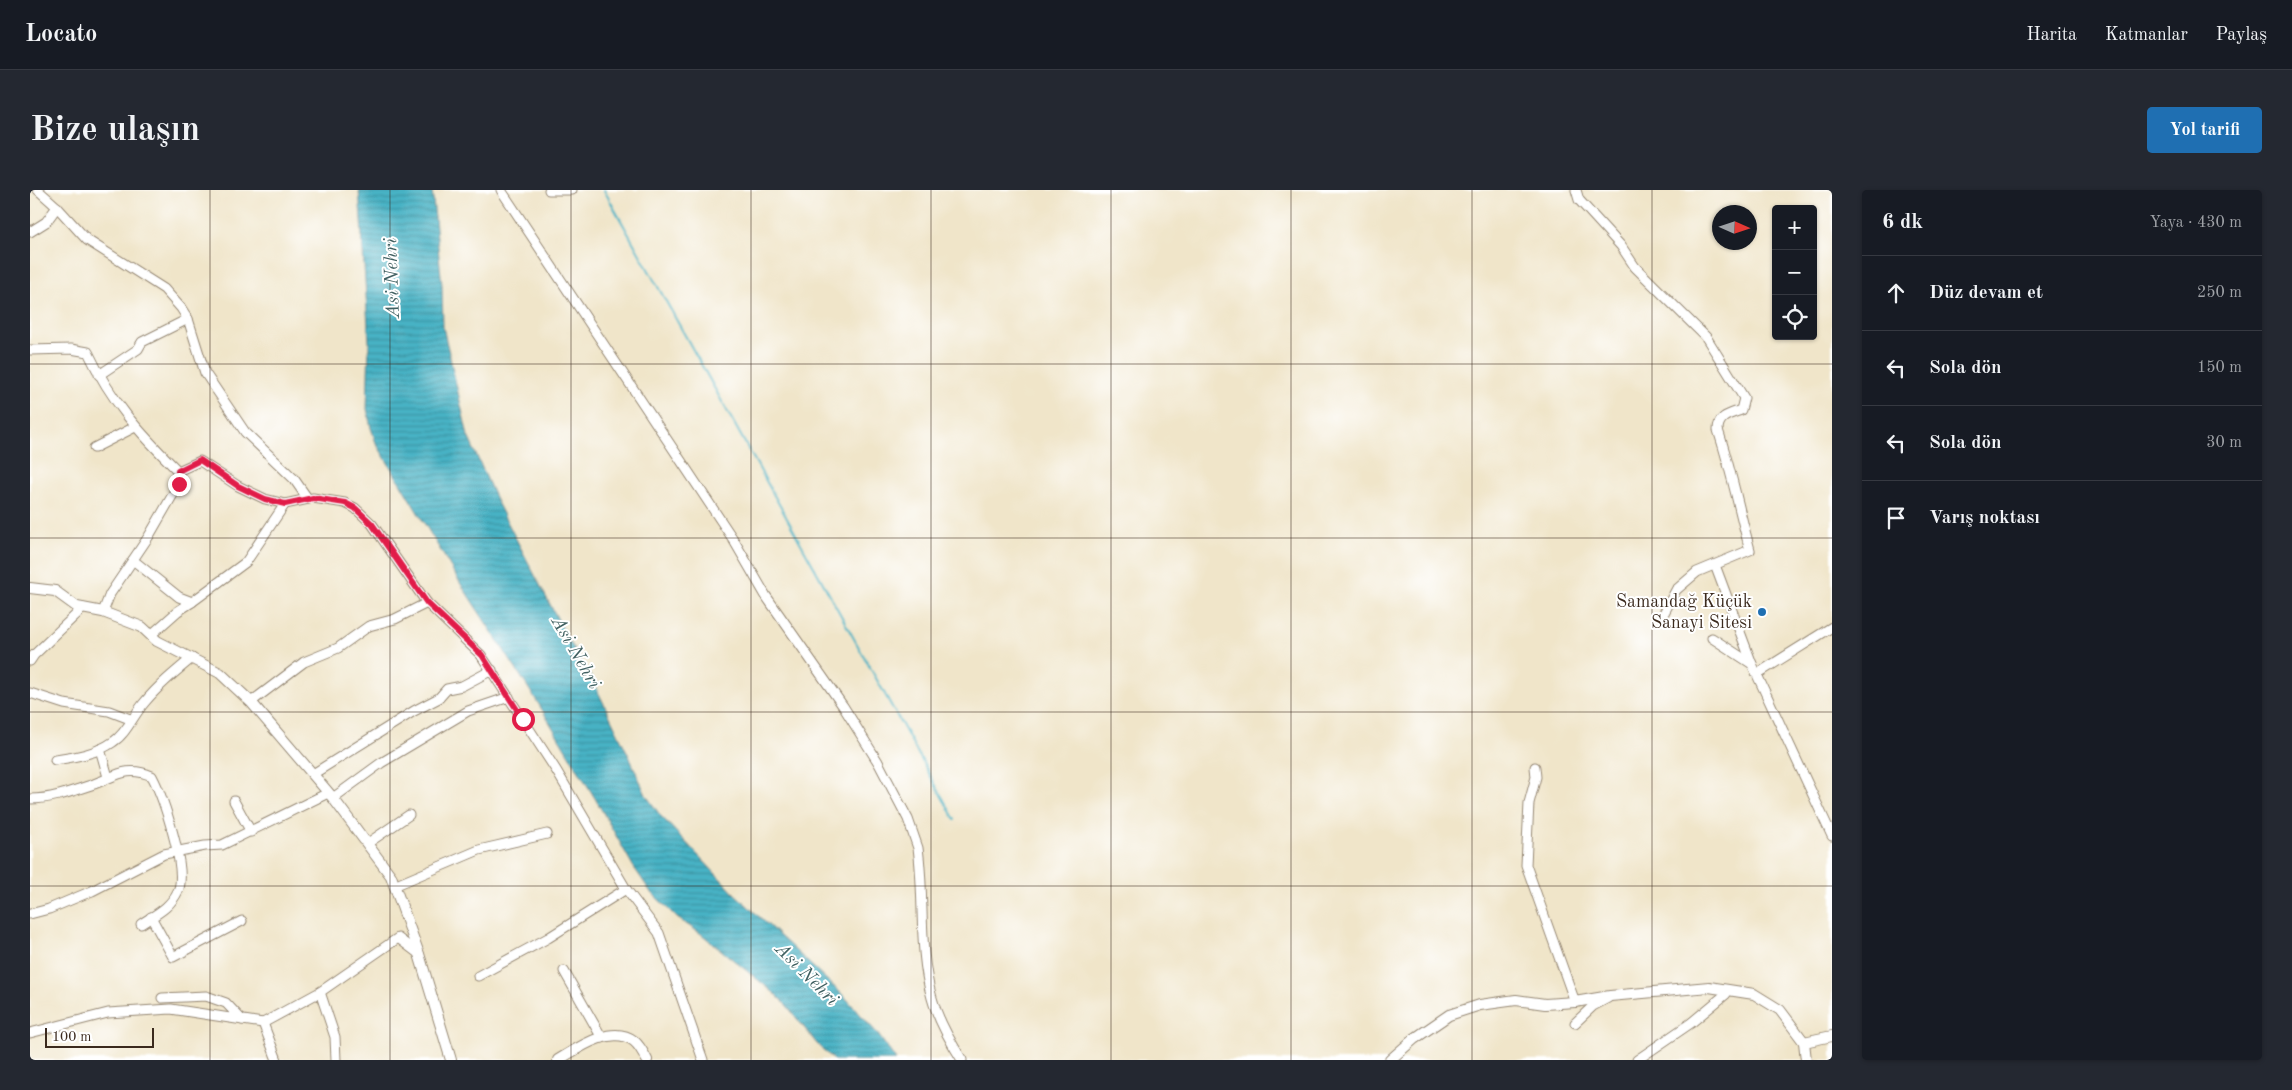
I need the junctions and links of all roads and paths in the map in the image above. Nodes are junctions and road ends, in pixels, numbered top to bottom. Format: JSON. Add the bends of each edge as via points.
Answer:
{"nodes":[{"id":1,"x":38,"y":190,"type":"edge"},
{"id":2,"x":513,"y":190,"type":"edge"},
{"id":3,"x":549,"y":190,"type":"edge"},
{"id":4,"x":572,"y":190,"type":"edge"},
{"id":5,"x":1576,"y":190,"type":"edge"},
{"id":6,"x":503,"y":193,"type":"edge"},
{"id":7,"x":57,"y":207,"type":"junction"},
{"id":8,"x":30,"y":232,"type":"edge"},
{"id":9,"x":188,"y":319,"type":"junction"},
{"id":10,"x":30,"y":350,"type":"edge"},
{"id":11,"x":98,"y":375,"type":"junction"},
{"id":12,"x":135,"y":427,"type":"junction"},
{"id":13,"x":94,"y":448,"type":"dead end"},
{"id":14,"x":178,"y":471,"type":"junction"},
{"id":15,"x":308,"y":499,"type":"junction"},
{"id":16,"x":285,"y":504,"type":"junction"},
{"id":17,"x":133,"y":560,"type":"junction"},
{"id":18,"x":1715,"y":564,"type":"junction"},
{"id":19,"x":30,"y":588,"type":"edge"},
{"id":20,"x":192,"y":602,"type":"junction"},
{"id":21,"x":427,"y":603,"type":"junction"},
{"id":22,"x":83,"y":608,"type":"junction"},
{"id":23,"x":103,"y":612,"type":"junction"},
{"id":24,"x":1664,"y":613,"type":"dead end"},
{"id":25,"x":1832,"y":627,"type":"edge"},
{"id":26,"x":151,"y":634,"type":"junction"},
{"id":27,"x":1712,"y":638,"type":"dead end"},
{"id":28,"x":192,"y":658,"type":"junction"},
{"id":29,"x":30,"y":662,"type":"edge"},
{"id":30,"x":1752,"y":664,"type":"junction"},
{"id":31,"x":492,"y":670,"type":"junction"},
{"id":32,"x":1756,"y":674,"type":"junction"},
{"id":33,"x":30,"y":693,"type":"edge"},
{"id":34,"x":508,"y":697,"type":"junction"},
{"id":35,"x":251,"y":702,"type":"junction"},
{"id":36,"x":130,"y":719,"type":"junction"},
{"id":37,"x":100,"y":749,"type":"junction"},
{"id":38,"x":55,"y":760,"type":"dead end"},
{"id":39,"x":1535,"y":767,"type":"dead end"},
{"id":40,"x":313,"y":774,"type":"junction"},
{"id":41,"x":108,"y":777,"type":"junction"},
{"id":42,"x":330,"y":795,"type":"junction"},
{"id":43,"x":30,"y":799,"type":"edge"},
{"id":44,"x":234,"y":801,"type":"dead end"},
{"id":45,"x":409,"y":815,"type":"dead end"},
{"id":46,"x":251,"y":832,"type":"junction"},
{"id":47,"x":547,"y":834,"type":"dead end"},
{"id":48,"x":1832,"y":836,"type":"edge"},
{"id":49,"x":368,"y":843,"type":"junction"},
{"id":50,"x":176,"y":851,"type":"junction"},
{"id":51,"x":394,"y":886,"type":"junction"},
{"id":52,"x":626,"y":889,"type":"junction"},
{"id":53,"x":30,"y":914,"type":"edge"},
{"id":54,"x":151,"y":917,"type":"junction"},
{"id":55,"x":242,"y":921,"type":"dead end"},
{"id":56,"x":141,"y":924,"type":"dead end"},
{"id":57,"x":420,"y":954,"type":"junction"},
{"id":58,"x":564,"y":971,"type":"dead end"},
{"id":59,"x":478,"y":976,"type":"dead end"},
{"id":60,"x":1728,"y":990,"type":"junction"},
{"id":61,"x":320,"y":992,"type":"junction"},
{"id":62,"x":1610,"y":996,"type":"junction"},
{"id":63,"x":162,"y":998,"type":"dead end"},
{"id":64,"x":1575,"y":1002,"type":"junction"},
{"id":65,"x":242,"y":1020,"type":"junction"},
{"id":66,"x":263,"y":1023,"type":"junction"},
{"id":67,"x":1575,"y":1023,"type":"dead end"},
{"id":68,"x":30,"y":1033,"type":"edge"},
{"id":69,"x":1832,"y":1036,"type":"edge"},
{"id":70,"x":602,"y":1038,"type":"junction"},
{"id":71,"x":1804,"y":1042,"type":"junction"},
{"id":72,"x":277,"y":1060,"type":"edge"},
{"id":73,"x":336,"y":1060,"type":"edge"},
{"id":74,"x":451,"y":1060,"type":"edge"},
{"id":75,"x":558,"y":1060,"type":"edge"},
{"id":76,"x":647,"y":1060,"type":"edge"},
{"id":77,"x":703,"y":1060,"type":"edge"},
{"id":78,"x":962,"y":1060,"type":"edge"},
{"id":79,"x":1390,"y":1060,"type":"edge"},
{"id":80,"x":1638,"y":1060,"type":"edge"},
{"id":81,"x":1806,"y":1060,"type":"edge"}],
"edges":[{"from":1,"to":7,"type":"street"},
{"from":2,"to":6,"type":"street"},
{"from":3,"to":4,"type":"street"},
{"from":5,"to":18,"type":"street","via":[[1579,200],[1621,246],[1635,267],[1706,337],[1744,398],[1740,410],[1722,418],[1718,430],[1750,550]]},
{"from":6,"to":78,"type":"street","via":[[733,539],[766,596],[843,706],[896,795],[918,848],[925,957],[932,998]]},
{"from":7,"to":8,"type":"street","via":[[46,222]]},
{"from":7,"to":9,"type":"street","via":[[87,240],[164,288]]},
{"from":9,"to":11,"type":"street","via":[[142,342],[138,349]]},
{"from":9,"to":15,"type":"street","via":[[205,373],[246,432],[294,479]]},
{"from":10,"to":11,"type":"street","via":[[88,352]]},
{"from":11,"to":12,"type":"street"},
{"from":12,"to":13,"type":"street"},
{"from":12,"to":14,"type":"street"},
{"from":14,"to":16,"type":"street","via":[[200,460],[238,486]]},
{"from":14,"to":17,"type":"street","via":[[179,484]]},
{"from":15,"to":16,"type":"street"},
{"from":15,"to":21,"type":"street","via":[[345,503],[355,508],[372,524]]},
{"from":16,"to":20,"type":"street","via":[[246,562]]},
{"from":17,"to":20,"type":"street","via":[[179,598]]},
{"from":17,"to":23,"type":"street","via":[[110,594]]},
{"from":18,"to":24,"type":"street","via":[[1685,581],[1676,590]]},
{"from":18,"to":30,"type":"street"},
{"from":19,"to":22,"type":"street","via":[[55,591]]},
{"from":20,"to":26,"type":"street"},
{"from":21,"to":31,"type":"street","via":[[482,655]]},
{"from":21,"to":35,"type":"street","via":[[395,619],[369,626],[338,648],[304,662]]},
{"from":22,"to":23,"type":"street"},
{"from":22,"to":29,"type":"street"},
{"from":23,"to":26,"type":"street","via":[[142,627]]},
{"from":25,"to":32,"type":"street"},
{"from":26,"to":28,"type":"street"},
{"from":27,"to":30,"type":"street"},
{"from":28,"to":35,"type":"street","via":[[220,673]]},
{"from":28,"to":36,"type":"street","via":[[158,686]]},
{"from":30,"to":32,"type":"street"},
{"from":31,"to":34,"type":"street"},
{"from":31,"to":40,"type":"street","via":[[447,690]]},
{"from":32,"to":48,"type":"street"},
{"from":33,"to":36,"type":"street"},
{"from":34,"to":42,"type":"street","via":[[468,711]]},
{"from":34,"to":52,"type":"street","via":[[556,770]]},
{"from":35,"to":40,"type":"street"},
{"from":36,"to":37,"type":"street","via":[[126,730],[114,742]]},
{"from":37,"to":38,"type":"street"},
{"from":37,"to":41,"type":"street"},
{"from":39,"to":64,"type":"street","via":[[1536,777],[1529,803],[1526,864]]},
{"from":40,"to":42,"type":"street"},
{"from":41,"to":43,"type":"street","via":[[66,793]]},
{"from":41,"to":50,"type":"street","via":[[128,771],[152,776],[164,804]]},
{"from":42,"to":46,"type":"street"},
{"from":42,"to":49,"type":"street"},
{"from":44,"to":46,"type":"street"},
{"from":45,"to":49,"type":"street"},
{"from":46,"to":50,"type":"street","via":[[222,845]]},
{"from":47,"to":51,"type":"street","via":[[479,850]]},
{"from":49,"to":51,"type":"street","via":[[391,876]]},
{"from":50,"to":53,"type":"street","via":[[92,891]]},
{"from":50,"to":54,"type":"street","via":[[179,889],[165,909]]},
{"from":51,"to":57,"type":"street"},
{"from":52,"to":59,"type":"street","via":[[548,938]]},
{"from":52,"to":77,"type":"street","via":[[659,933]]},
{"from":54,"to":55,"type":"street","via":[[173,957]]},
{"from":54,"to":56,"type":"street"},
{"from":57,"to":61,"type":"street","via":[[398,938]]},
{"from":57,"to":74,"type":"street"},
{"from":58,"to":70,"type":"street"},
{"from":60,"to":62,"type":"street","via":[[1709,987]]},
{"from":60,"to":71,"type":"street","via":[[1754,994],[1780,1010]]},
{"from":60,"to":80,"type":"street","via":[[1691,1023]]},
{"from":61,"to":66,"type":"street"},
{"from":61,"to":73,"type":"street","via":[[335,1037]]},
{"from":62,"to":64,"type":"street"},
{"from":62,"to":67,"type":"street"},
{"from":63,"to":65,"type":"street","via":[[206,996],[226,1003]]},
{"from":64,"to":79,"type":"street","via":[[1545,1004],[1516,1000],[1480,1005],[1449,1015],[1414,1038]]},
{"from":65,"to":66,"type":"street"},
{"from":65,"to":68,"type":"street","via":[[171,1009],[117,1012]]},
{"from":66,"to":72,"type":"street"},
{"from":69,"to":71,"type":"street"},
{"from":70,"to":75,"type":"street"},
{"from":70,"to":76,"type":"street","via":[[622,1034],[635,1041]]},
{"from":71,"to":81,"type":"street"}]}
